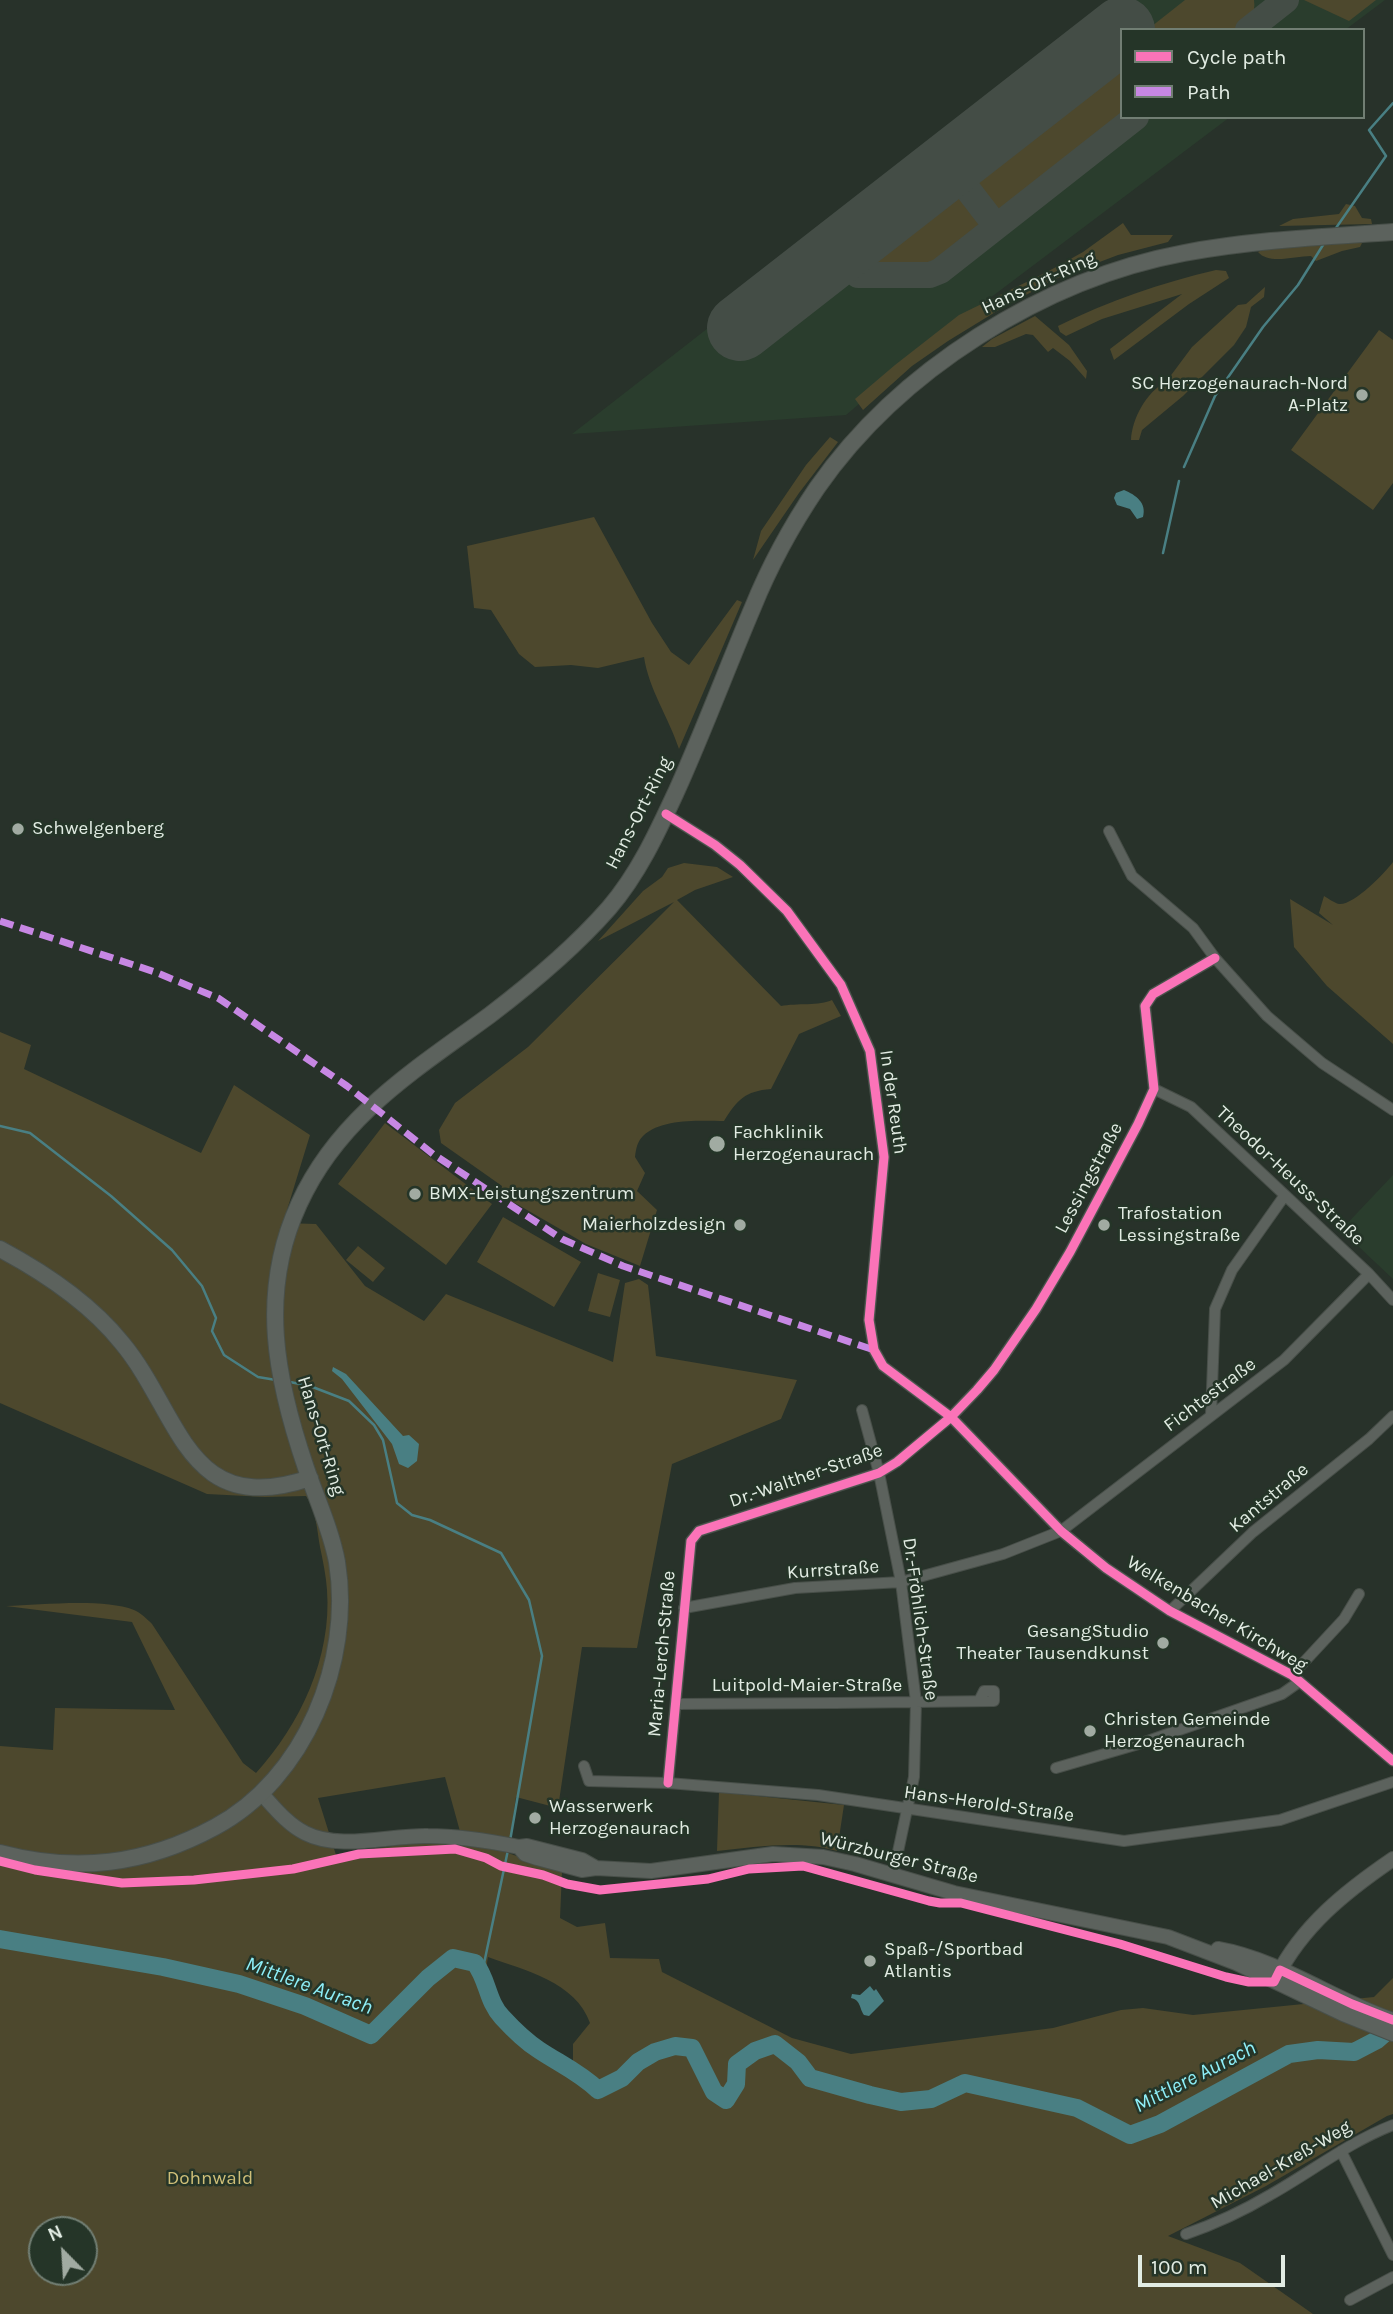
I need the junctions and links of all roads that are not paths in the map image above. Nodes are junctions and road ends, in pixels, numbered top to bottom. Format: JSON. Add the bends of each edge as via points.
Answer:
{"nodes":[{"id":1,"x":1393,"y":232,"type":"edge"},
{"id":2,"x":666,"y":814,"type":"junction"},
{"id":3,"x":1109,"y":831,"type":"dead end"},
{"id":4,"x":1215,"y":958,"type":"junction"},
{"id":5,"x":1154,"y":1089,"type":"junction"},
{"id":6,"x":1393,"y":1110,"type":"edge"},
{"id":7,"x":1285,"y":1195,"type":"junction"},
{"id":8,"x":0,"y":1249,"type":"edge"},
{"id":9,"x":1369,"y":1275,"type":"junction"},
{"id":10,"x":1393,"y":1300,"type":"edge"},
{"id":11,"x":874,"y":1350,"type":"joint"},
{"id":12,"x":862,"y":1410,"type":"dead end"},
{"id":13,"x":1211,"y":1415,"type":"junction"},
{"id":14,"x":1393,"y":1416,"type":"edge"},
{"id":15,"x":951,"y":1417,"type":"junction"},
{"id":16,"x":879,"y":1473,"type":"junction"},
{"id":17,"x":310,"y":1478,"type":"junction"},
{"id":18,"x":699,"y":1531,"type":"joint"},
{"id":19,"x":1061,"y":1531,"type":"junction"},
{"id":20,"x":901,"y":1582,"type":"junction"},
{"id":21,"x":1359,"y":1594,"type":"dead end"},
{"id":22,"x":684,"y":1608,"type":"junction"},
{"id":23,"x":1170,"y":1611,"type":"junction"},
{"id":24,"x":1296,"y":1679,"type":"junction"},
{"id":25,"x":979,"y":1701,"type":"dead end"},
{"id":26,"x":915,"y":1702,"type":"junction"},
{"id":27,"x":677,"y":1704,"type":"junction"},
{"id":28,"x":1393,"y":1760,"type":"edge"},
{"id":29,"x":584,"y":1766,"type":"dead end"},
{"id":30,"x":1056,"y":1768,"type":"dead end"},
{"id":31,"x":1393,"y":1782,"type":"edge"},
{"id":32,"x":668,"y":1783,"type":"junction"},
{"id":33,"x":261,"y":1793,"type":"junction"},
{"id":34,"x":907,"y":1810,"type":"junction"},
{"id":35,"x":0,"y":1853,"type":"edge"},
{"id":36,"x":1393,"y":1859,"type":"edge"},
{"id":37,"x":894,"y":1875,"type":"junction"},
{"id":38,"x":1277,"y":1976,"type":"junction"},
{"id":39,"x":1348,"y":2009,"type":"junction"},
{"id":40,"x":1393,"y":2021,"type":"edge"},
{"id":41,"x":1393,"y":2034,"type":"edge"},
{"id":42,"x":1393,"y":2125,"type":"edge"},
{"id":43,"x":1341,"y":2151,"type":"junction"},
{"id":44,"x":1186,"y":2234,"type":"dead end"},
{"id":45,"x":1393,"y":2255,"type":"edge"},
{"id":46,"x":1393,"y":2277,"type":"edge"},
{"id":47,"x":1350,"y":2301,"type":"dead end"}],
"edges":[{"from":1,"to":2,"type":"main road","name":"Hans-Ort-Ring","via":[[1245,244],[1125,267],[1021,311],[930,370],[851,446],[821,482],[774,560]]},
{"from":2,"to":11,"type":"street","name":"In der Reuth","via":[[740,864],[787,911],[841,985],[870,1051],[884,1157],[869,1320]]},
{"from":2,"to":17,"type":"main road","name":"Hans-Ort-Ring","via":[[642,863],[613,904],[578,941],[506,1002],[363,1112],[320,1166],[299,1204],[279,1270],[275,1345],[290,1421]]},
{"from":3,"to":4,"type":"street","via":[[1132,876],[1193,928]]},
{"from":4,"to":5,"type":"street","via":[[1153,994],[1145,1006]]},
{"from":4,"to":6,"type":"street","via":[[1266,1016],[1322,1063]]},
{"from":5,"to":7,"type":"street","name":"Theodor-Heuss-Straße","via":[[1191,1107]]},
{"from":5,"to":15,"type":"street","name":"Lessingstraße","via":[[1036,1309],[994,1370]]},
{"from":7,"to":9,"type":"street","name":"Theodor-Heuss-Straße"},
{"from":7,"to":13,"type":"street","via":[[1232,1270],[1216,1309]]},
{"from":8,"to":17,"type":"main road","via":[[52,1281],[104,1322],[136,1360],[179,1438],[203,1466],[243,1487],[267,1488]]},
{"from":9,"to":10,"type":"street","name":"Theodor-Heuss-Straße"},
{"from":9,"to":13,"type":"street","name":"Fichtestraße","via":[[1284,1360]]},
{"from":11,"to":15,"type":"street","name":"Welkenbacher Kirchweg","via":[[883,1366]]},
{"from":12,"to":16,"type":"street","name":"Dr.-Fröhlich-Straße"},
{"from":13,"to":19,"type":"street","name":"Fichtestraße"},
{"from":14,"to":23,"type":"street","name":"Kantstraße","via":[[1253,1532]]},
{"from":15,"to":16,"type":"street","name":"Dr.-Walther-Straße"},
{"from":15,"to":19,"type":"street","name":"Welkenbacher Kirchweg"},
{"from":16,"to":18,"type":"street","name":"Dr.-Walther-Straße"},
{"from":16,"to":20,"type":"street","name":"Dr.-Fröhlich-Straße"},
{"from":17,"to":33,"type":"main road","name":"Hans-Ort-Ring","via":[[332,1537],[338,1569],[340,1612],[333,1661],[308,1733]]},
{"from":18,"to":22,"type":"street","name":"Maria-Lerch-Straße","via":[[691,1541]]},
{"from":19,"to":20,"type":"street","name":"Kurrstraße","via":[[1003,1554]]},
{"from":19,"to":23,"type":"street","name":"Welkenbacher Kirchweg"},
{"from":20,"to":22,"type":"street","name":"Kurrstraße","via":[[795,1588]]},
{"from":20,"to":26,"type":"street","name":"Dr.-Fröhlich-Straße"},
{"from":21,"to":24,"type":"street"},
{"from":22,"to":27,"type":"street","name":"Maria-Lerch-Straße"},
{"from":23,"to":24,"type":"street","name":"Welkenbacher Kirchweg"},
{"from":24,"to":28,"type":"street","name":"Welkenbacher Kirchweg"},
{"from":24,"to":30,"type":"street","via":[[1282,1693]]},
{"from":25,"to":26,"type":"street","name":"Luitpold-Maier-Straße"},
{"from":26,"to":27,"type":"street","name":"Luitpold-Maier-Straße"},
{"from":26,"to":34,"type":"street","name":"Dr.-Fröhlich-Straße","via":[[914,1777]]},
{"from":27,"to":32,"type":"street","name":"Maria-Lerch-Straße"},
{"from":29,"to":32,"type":"street","name":"Hans-Herold-Straße","via":[[589,1782]]},
{"from":31,"to":34,"type":"street","name":"Hans-Herold-Straße","via":[[1280,1820],[1124,1841]]},
{"from":32,"to":34,"type":"street","name":"Hans-Herold-Straße","via":[[818,1795]]},
{"from":33,"to":35,"type":"main road","name":"Hans-Ort-Ring","via":[[223,1823],[152,1854],[80,1866]]},
{"from":33,"to":37,"type":"street","name":"Würzburger Straße","via":[[295,1827],[340,1842],[385,1837],[467,1838],[527,1846],[596,1868],[651,1871],[789,1854],[834,1859]]},
{"from":34,"to":37,"type":"street","name":"Dr.-Fröhlich-Straße"},
{"from":36,"to":38,"type":"street","via":[[1323,1913]]},
{"from":37,"to":38,"type":"street","name":"Würzburger Straße","via":[[954,1893],[1168,1937]]},
{"from":38,"to":39,"type":"street","name":"Würzburger Straße"},
{"from":39,"to":40,"type":"street"},
{"from":39,"to":41,"type":"street"},
{"from":42,"to":43,"type":"street","name":"Michael-Kreß-Weg"},
{"from":43,"to":44,"type":"street","name":"Michael-Kreß-Weg","via":[[1270,2196]]},
{"from":43,"to":45,"type":"street"},
{"from":46,"to":47,"type":"street"}]}
